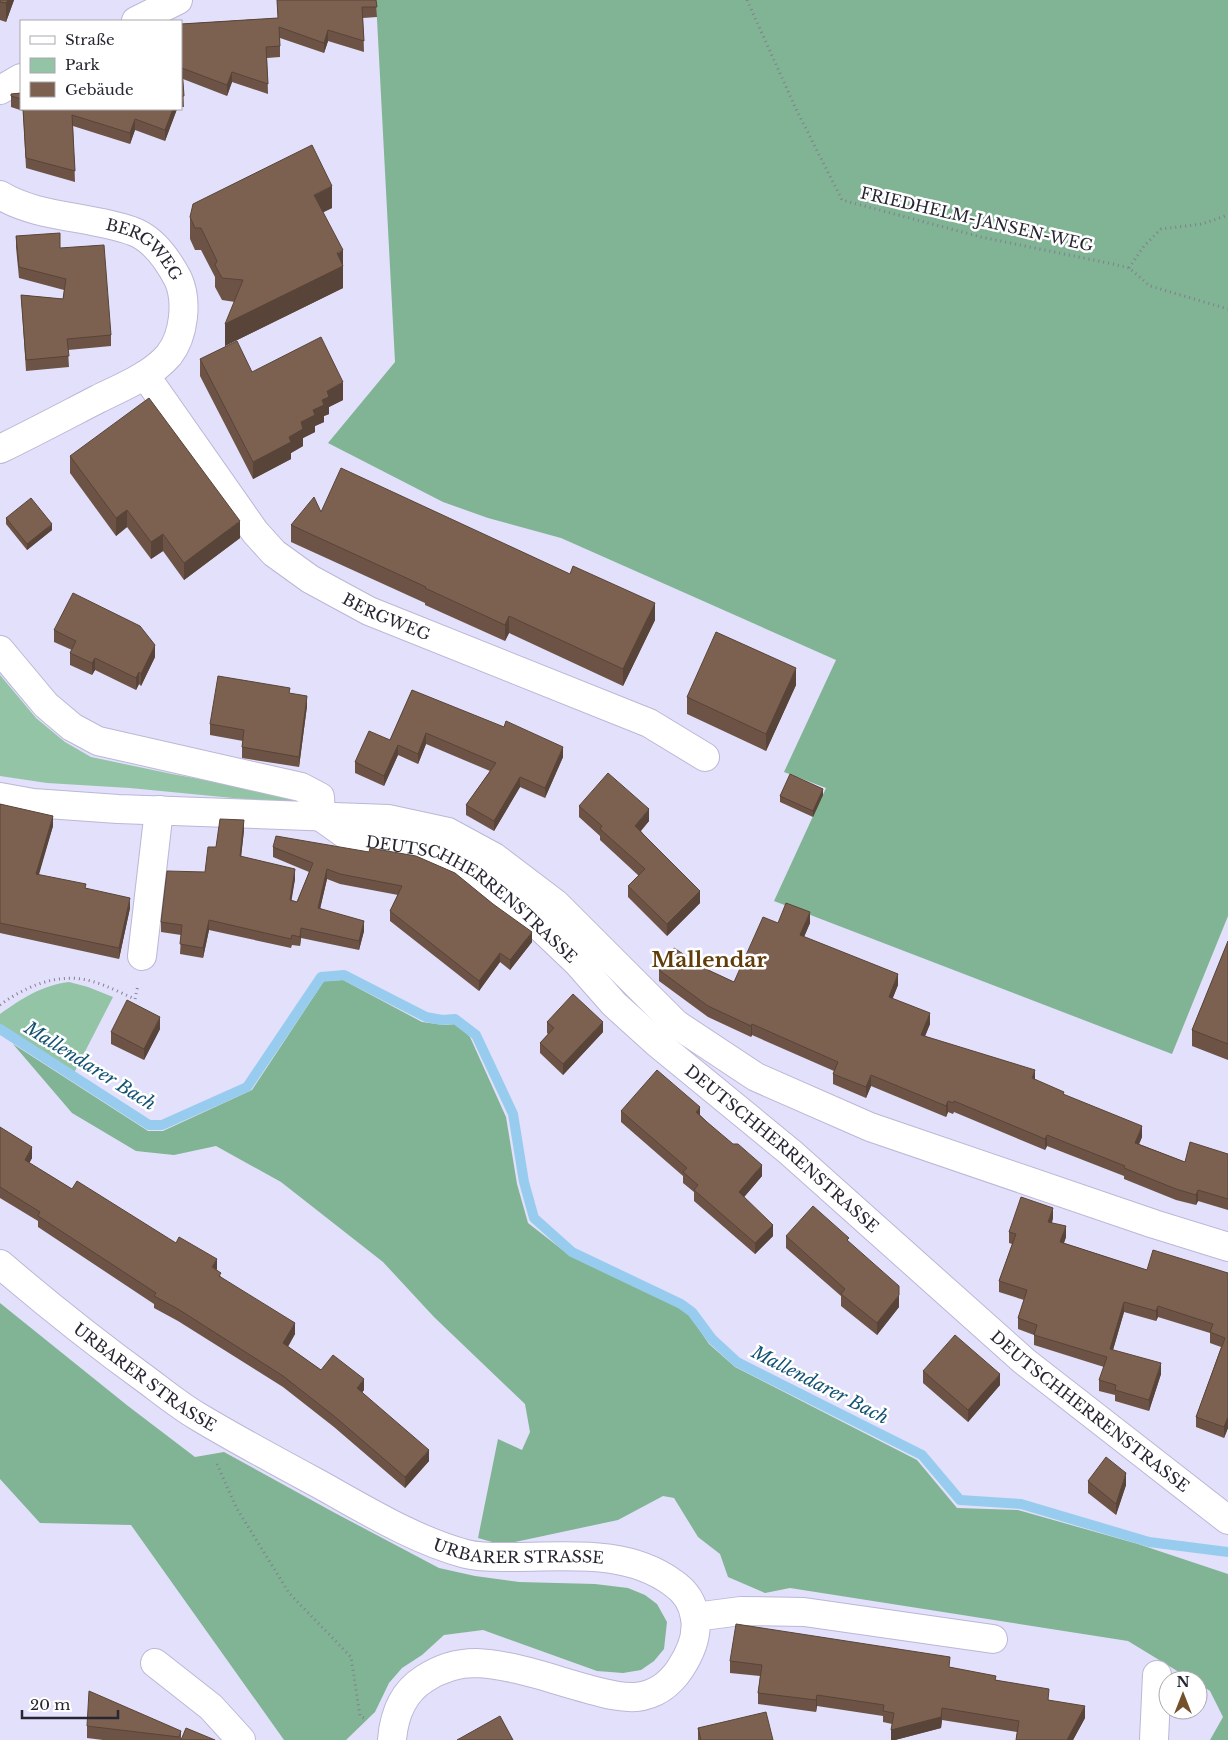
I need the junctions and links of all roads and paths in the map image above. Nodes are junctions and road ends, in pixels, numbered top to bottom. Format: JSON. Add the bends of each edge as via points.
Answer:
{"nodes":[{"id":1,"x":178,"y":0,"type":"edge"},
{"id":2,"x":747,"y":0,"type":"edge"},
{"id":3,"x":138,"y":20,"type":"edge"},
{"id":4,"x":20,"y":79,"type":"edge"},
{"id":5,"x":0,"y":90,"type":"edge"},
{"id":6,"x":0,"y":195,"type":"edge"},
{"id":7,"x":1228,"y":215,"type":"edge"},
{"id":8,"x":1128,"y":268,"type":"junction"},
{"id":9,"x":1228,"y":309,"type":"edge"},
{"id":10,"x":145,"y":375,"type":"junction"},
{"id":11,"x":0,"y":449,"type":"edge"},
{"id":12,"x":0,"y":650,"type":"edge"},
{"id":13,"x":706,"y":757,"type":"dead end"},
{"id":14,"x":0,"y":797,"type":"edge"},
{"id":15,"x":159,"y":810,"type":"junction"},
{"id":16,"x":320,"y":817,"type":"junction"},
{"id":17,"x":142,"y":956,"type":"dead end"},
{"id":18,"x":138,"y":987,"type":"dead end"},
{"id":19,"x":0,"y":1006,"type":"edge"},
{"id":20,"x":1228,"y":1247,"type":"edge"},
{"id":21,"x":0,"y":1264,"type":"edge"},
{"id":22,"x":214,"y":1457,"type":"dead end"},
{"id":23,"x":1228,"y":1520,"type":"edge"},
{"id":24,"x":695,"y":1617,"type":"junction"},
{"id":25,"x":994,"y":1639,"type":"dead end"},
{"id":26,"x":154,"y":1663,"type":"dead end"},
{"id":27,"x":1157,"y":1675,"type":"dead end"},
{"id":28,"x":392,"y":1738,"type":"edge"},
{"id":29,"x":241,"y":1740,"type":"edge"},
{"id":30,"x":1154,"y":1740,"type":"edge"}],
"edges":[{"from":1,"to":3,"type":"street"},
{"from":2,"to":8,"type":"path","name":"FRIEDHELM-JANSEN-WEG","via":[[796,109],[842,200],[981,237]]},
{"from":4,"to":5,"type":"street"},
{"from":6,"to":10,"type":"street","name":"BERGWEG","via":[[24,206],[133,231],[154,245],[171,266],[180,284],[184,312],[180,334],[169,354]]},
{"from":7,"to":8,"type":"path","via":[[1202,224],[1162,229]]},
{"from":8,"to":9,"type":"path","name":"FRIEDHELM-JANSEN-WEG","via":[[1150,286]]},
{"from":10,"to":11,"type":"street","name":"BERGWEG"},
{"from":10,"to":13,"type":"street","name":"BERGWEG","via":[[255,532],[274,553],[310,579],[369,611],[649,723]]},
{"from":12,"to":16,"type":"street","via":[[46,705],[72,727],[98,741],[301,787],[320,797]]},
{"from":14,"to":15,"type":"street","name":"DEUTSCHHERRENSTRASSE","via":[[33,803]]},
{"from":15,"to":16,"type":"street","name":"DEUTSCHHERRENSTRASSE"},
{"from":15,"to":17,"type":"street"},
{"from":16,"to":20,"type":"street","name":"DEUTSCHHERRENSTRASSE","via":[[388,819],[448,832],[494,857],[556,904],[676,1024],[756,1078],[870,1127]]},
{"from":16,"to":23,"type":"street","name":"DEUTSCHHERRENSTRASSE","via":[[352,839],[439,852],[476,872],[517,905],[577,962],[614,1004],[790,1152],[1024,1361]]},
{"from":18,"to":19,"type":"path","via":[[135,999],[92,981],[70,978],[48,981],[26,989]]},
{"from":21,"to":24,"type":"street","name":"URBARER STRASSE","via":[[111,1354],[195,1415],[394,1525],[468,1555],[495,1558],[586,1556],[646,1568],[680,1588],[690,1600]]},
{"from":22,"to":28,"type":"path","via":[[236,1507],[289,1593],[351,1658],[360,1716]]},
{"from":24,"to":25,"type":"street","via":[[740,1611],[804,1612]]},
{"from":24,"to":28,"type":"street","name":"URBARER STRASSE","via":[[692,1648],[672,1680],[656,1692],[635,1697],[609,1694],[506,1668],[476,1663],[454,1666],[433,1673],[414,1685],[402,1699]]},
{"from":26,"to":29,"type":"street","via":[[211,1708]]},
{"from":27,"to":30,"type":"street"}]}
